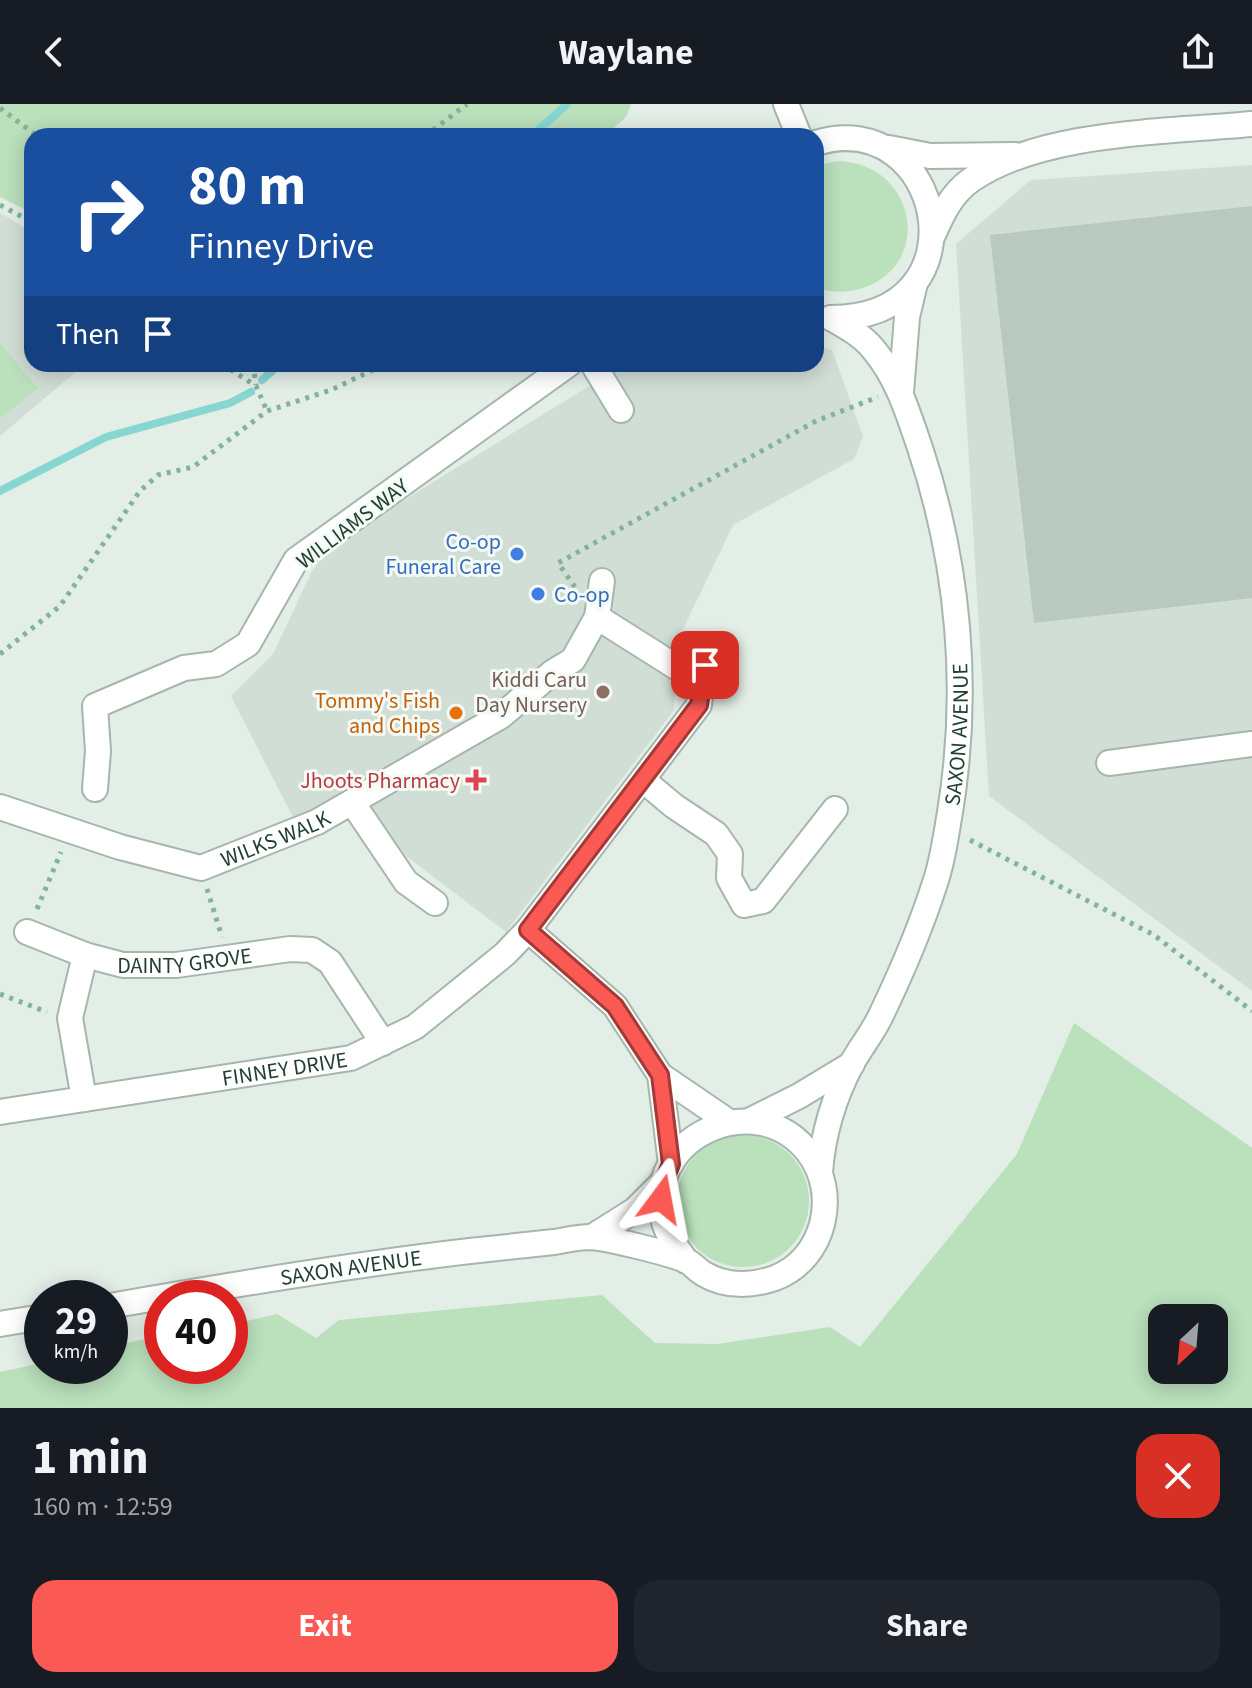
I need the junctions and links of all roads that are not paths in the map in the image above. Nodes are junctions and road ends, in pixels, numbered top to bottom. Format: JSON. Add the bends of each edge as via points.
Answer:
{"nodes":[{"id":1,"x":786,"y":104,"type":"edge"},
{"id":2,"x":1252,"y":124,"type":"edge"},
{"id":3,"x":796,"y":128,"type":"edge"},
{"id":4,"x":824,"y":140,"type":"edge"},
{"id":5,"x":883,"y":148,"type":"junction"},
{"id":6,"x":1022,"y":155,"type":"junction"},
{"id":7,"x":933,"y":235,"type":"junction"},
{"id":8,"x":916,"y":281,"type":"junction"},
{"id":9,"x":824,"y":316,"type":"edge"},
{"id":10,"x":558,"y":372,"type":"edge"},
{"id":11,"x":598,"y":372,"type":"edge"},
{"id":12,"x":890,"y":394,"type":"junction"},
{"id":13,"x":621,"y":410,"type":"dead end"},
{"id":14,"x":602,"y":581,"type":"dead end"},
{"id":15,"x":597,"y":617,"type":"junction"},
{"id":16,"x":706,"y":646,"type":"dead end"},
{"id":17,"x":703,"y":684,"type":"junction"},
{"id":18,"x":1252,"y":744,"type":"edge"},
{"id":19,"x":1109,"y":763,"type":"dead end"},
{"id":20,"x":643,"y":780,"type":"junction"},
{"id":21,"x":95,"y":789,"type":"dead end"},
{"id":22,"x":352,"y":802,"type":"junction"},
{"id":23,"x":0,"y":807,"type":"edge"},
{"id":24,"x":835,"y":809,"type":"dead end"},
{"id":25,"x":435,"y":903,"type":"dead end"},
{"id":26,"x":528,"y":930,"type":"junction"},
{"id":27,"x":27,"y":932,"type":"road end"},
{"id":28,"x":85,"y":955,"type":"junction"},
{"id":29,"x":383,"y":1043,"type":"junction"},
{"id":30,"x":852,"y":1064,"type":"junction"},
{"id":31,"x":660,"y":1075,"type":"junction"},
{"id":32,"x":84,"y":1099,"type":"junction"},
{"id":33,"x":0,"y":1112,"type":"edge"},
{"id":34,"x":739,"y":1121,"type":"junction"},
{"id":35,"x":820,"y":1172,"type":"junction"},
{"id":36,"x":667,"y":1173,"type":"junction"},
{"id":37,"x":592,"y":1237,"type":"junction"},
{"id":38,"x":686,"y":1261,"type":"junction"},
{"id":39,"x":128,"y":1303,"type":"edge"},
{"id":40,"x":24,"y":1320,"type":"edge"},
{"id":41,"x":0,"y":1324,"type":"edge"}],
"edges":[{"from":1,"to":3,"type":"street"},
{"from":2,"to":6,"type":"street","via":[[1082,140]]},
{"from":4,"to":5,"type":"street","via":[[857,139]]},
{"from":5,"to":6,"type":"street","via":[[930,156]]},
{"from":5,"to":7,"type":"street","via":[[906,164],[922,186]]},
{"from":6,"to":7,"type":"street","via":[[970,180],[946,206]]},
{"from":7,"to":8,"type":"street","name":"SAXON AVENUE"},
{"from":8,"to":9,"type":"street","via":[[877,312],[854,318]]},
{"from":8,"to":12,"type":"street","name":"SAXON AVENUE"},
{"from":9,"to":12,"type":"street","name":"SAXON AVENUE","via":[[855,332],[874,350]]},
{"from":10,"to":21,"type":"street","name":"WILLIAMS WAY","via":[[296,560],[248,644],[216,664],[184,668],[95,706]]},
{"from":11,"to":13,"type":"street"},
{"from":12,"to":30,"type":"street","name":"SAXON AVENUE","via":[[933,486],[951,570],[961,664],[958,766],[937,878],[920,928],[882,1015]]},
{"from":14,"to":15,"type":"street","name":"WILKS WALK"},
{"from":15,"to":17,"type":"street"},
{"from":15,"to":22,"type":"street","name":"WILKS WALK","via":[[573,660],[501,716]]},
{"from":16,"to":17,"type":"street","name":"FINNEY DRIVE"},
{"from":17,"to":20,"type":"street","name":"FINNEY DRIVE","via":[[699,705]]},
{"from":18,"to":19,"type":"street"},
{"from":20,"to":24,"type":"street","via":[[716,834],[730,854],[729,878],[744,905],[763,901]]},
{"from":20,"to":26,"type":"street","name":"FINNEY DRIVE"},
{"from":22,"to":23,"type":"street","name":"WILKS WALK","via":[[317,822],[201,868]]},
{"from":22,"to":25,"type":"street","via":[[406,882]]},
{"from":26,"to":29,"type":"street","name":"FINNEY DRIVE","via":[[415,1027]]},
{"from":26,"to":31,"type":"street","via":[[615,1006]]},
{"from":27,"to":28,"type":"street"},
{"from":28,"to":29,"type":"street","name":"DAINTY GROVE","via":[[123,965],[176,965],[312,950],[330,962]]},
{"from":28,"to":32,"type":"street","name":"DAINTY GROVE","via":[[70,1018]]},
{"from":29,"to":32,"type":"street","name":"FINNEY DRIVE","via":[[351,1058]]},
{"from":30,"to":34,"type":"street","name":"SAXON AVENUE","via":[[799,1096]]},
{"from":30,"to":35,"type":"street","name":"SAXON AVENUE","via":[[823,1140]]},
{"from":31,"to":34,"type":"street"},
{"from":31,"to":36,"type":"street"},
{"from":32,"to":33,"type":"street","name":"FINNEY DRIVE"},
{"from":34,"to":35,"type":"street","via":[[789,1134]]},
{"from":34,"to":36,"type":"street","name":"SAXON AVENUE","via":[[705,1130],[685,1144]]},
{"from":35,"to":38,"type":"street","name":"SAXON AVENUE","via":[[826,1196],[815,1244],[778,1277],[754,1284],[729,1283]]},
{"from":36,"to":37,"type":"street","name":"SAXON AVENUE","via":[[635,1210]]},
{"from":36,"to":38,"type":"street","via":[[663,1217]]},
{"from":37,"to":38,"type":"street","name":"SAXON AVENUE"},
{"from":37,"to":39,"type":"street","name":"SAXON AVENUE","via":[[408,1258]]},
{"from":40,"to":41,"type":"street"}]}
